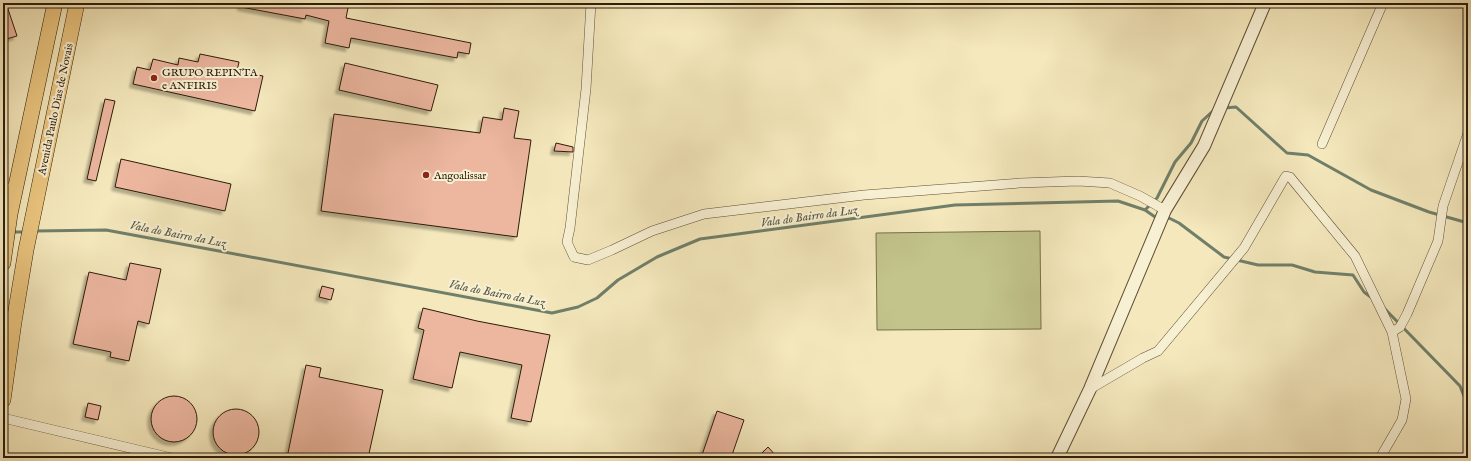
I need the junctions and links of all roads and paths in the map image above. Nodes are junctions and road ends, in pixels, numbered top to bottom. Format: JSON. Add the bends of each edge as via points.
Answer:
{"nodes":[{"id":1,"x":55,"y":3,"type":"edge"},
{"id":2,"x":77,"y":3,"type":"edge"},
{"id":3,"x":591,"y":3,"type":"edge"},
{"id":4,"x":1265,"y":3,"type":"edge"},
{"id":5,"x":1383,"y":3,"type":"edge"},
{"id":6,"x":1468,"y":133,"type":"edge"},
{"id":7,"x":1322,"y":144,"type":"dead end"},
{"id":8,"x":10,"y":188,"type":"edge"},
{"id":9,"x":1165,"y":210,"type":"junction"},
{"id":10,"x":4,"y":256,"type":"edge"},
{"id":11,"x":1392,"y":332,"type":"junction"},
{"id":12,"x":1090,"y":389,"type":"junction"},
{"id":13,"x":3,"y":400,"type":"edge"},
{"id":14,"x":3,"y":418,"type":"edge"},
{"id":15,"x":172,"y":458,"type":"edge"},
{"id":16,"x":1057,"y":458,"type":"edge"},
{"id":17,"x":1380,"y":458,"type":"edge"}],
"edges":[{"from":1,"to":8,"type":"main road","name":"Avenida Paulo Dias de Novais","via":[[22,157]]},
{"from":2,"to":13,"type":"main road","name":"Avenida Paulo Dias de Novais","via":[[26,250]]},
{"from":3,"to":9,"type":"street","via":[[586,88],[567,242],[574,257],[588,260],[652,231],[704,214],[864,195],[1078,181],[1110,183]]},
{"from":4,"to":9,"type":"street","via":[[1204,146]]},
{"from":5,"to":7,"type":"street"},
{"from":6,"to":11,"type":"street","via":[[1443,206],[1438,241],[1407,314],[1400,327]]},
{"from":8,"to":10,"type":"main road","name":"Avenida Paulo Dias de Novais","via":[[10,214]]},
{"from":9,"to":12,"type":"street"},
{"from":11,"to":12,"type":"street","via":[[1354,256],[1290,177],[1286,176],[1244,248],[1166,343],[1158,351]]},
{"from":11,"to":17,"type":"street","via":[[1406,399],[1402,420]]},
{"from":12,"to":16,"type":"street"},
{"from":14,"to":15,"type":"street"}]}
